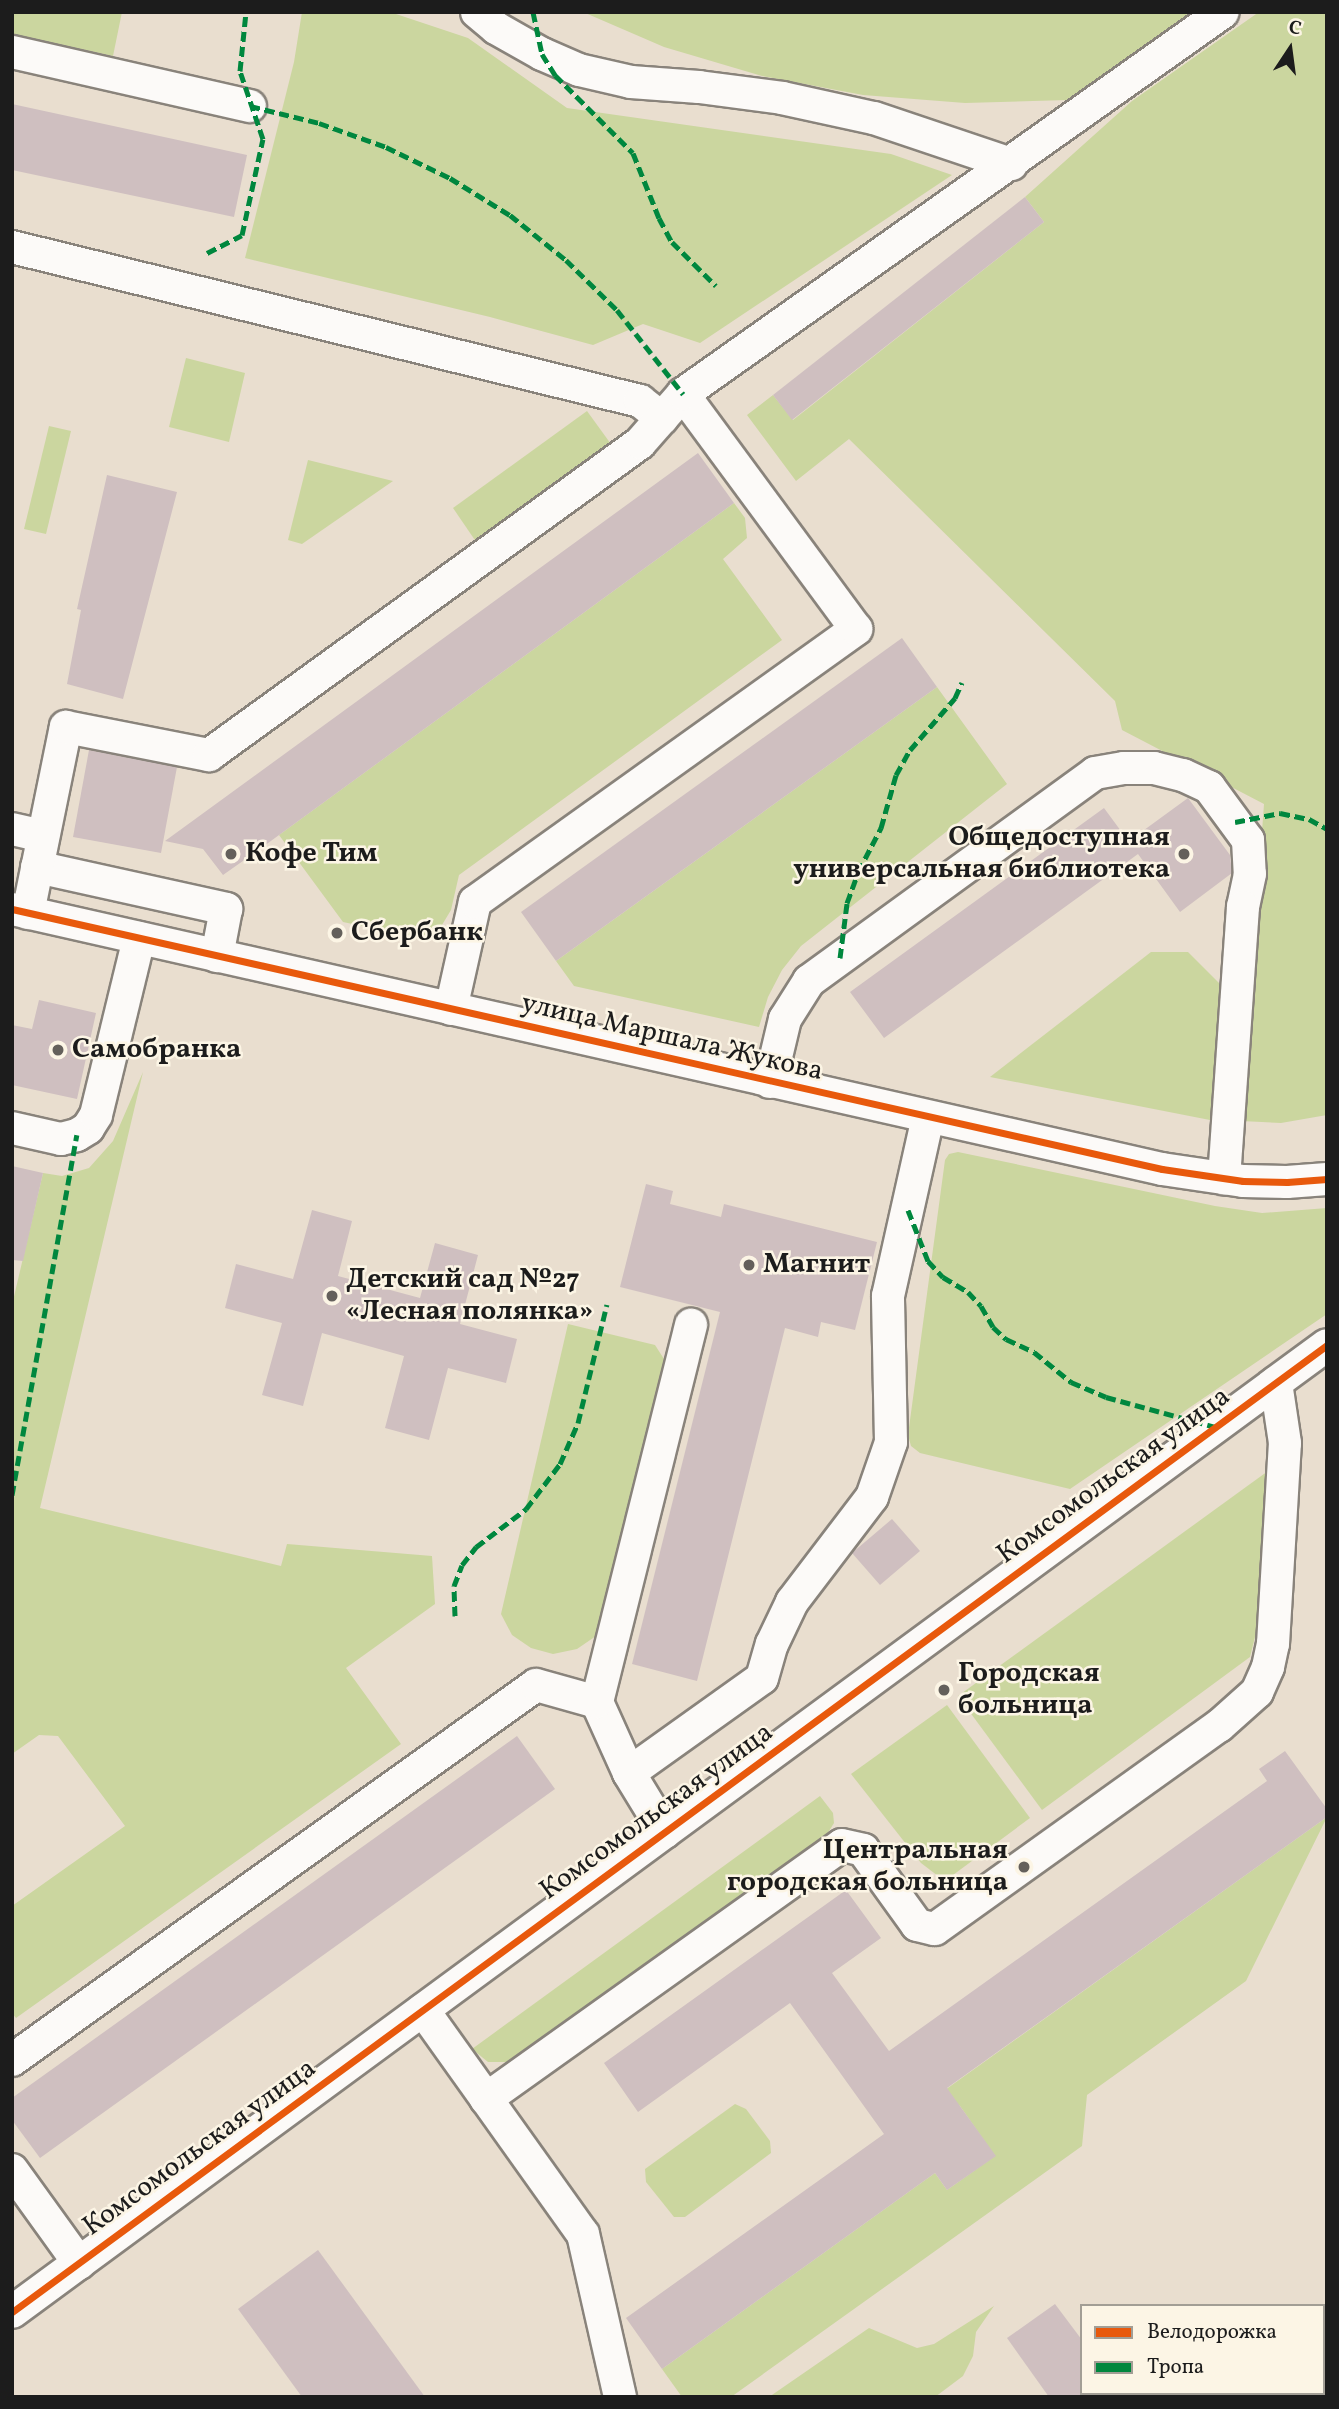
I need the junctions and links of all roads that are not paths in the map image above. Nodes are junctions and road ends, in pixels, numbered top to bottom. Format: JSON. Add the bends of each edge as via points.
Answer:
{"nodes":[{"id":1,"x":477,"y":12,"type":"edge"},
{"id":2,"x":1223,"y":12,"type":"edge"},
{"id":3,"x":12,"y":52,"type":"edge"},
{"id":4,"x":250,"y":106,"type":"dead end"},
{"id":5,"x":1011,"y":164,"type":"junction"},
{"id":6,"x":12,"y":247,"type":"edge"},
{"id":7,"x":683,"y":394,"type":"junction"},
{"id":8,"x":662,"y":418,"type":"junction"},
{"id":9,"x":12,"y":829,"type":"edge"},
{"id":10,"x":43,"y":836,"type":"junction"},
{"id":11,"x":37,"y":867,"type":"junction"},
{"id":12,"x":20,"y":911,"type":"edge"},
{"id":13,"x":139,"y":938,"type":"junction"},
{"id":14,"x":217,"y":956,"type":"junction"},
{"id":15,"x":451,"y":1009,"type":"junction"},
{"id":16,"x":770,"y":1082,"type":"junction"},
{"id":17,"x":928,"y":1117,"type":"junction"},
{"id":18,"x":12,"y":1128,"type":"edge"},
{"id":19,"x":1224,"y":1178,"type":"junction"},
{"id":20,"x":1327,"y":1179,"type":"edge"},
{"id":21,"x":691,"y":1325,"type":"dead end"},
{"id":22,"x":1327,"y":1345,"type":"edge"},
{"id":23,"x":1276,"y":1383,"type":"junction"},
{"id":24,"x":597,"y":1702,"type":"junction"},
{"id":25,"x":629,"y":1773,"type":"junction"},
{"id":26,"x":665,"y":1832,"type":"junction"},
{"id":27,"x":423,"y":2010,"type":"junction"},
{"id":28,"x":12,"y":2060,"type":"edge"},
{"id":29,"x":486,"y":2099,"type":"junction"},
{"id":30,"x":12,"y":2170,"type":"edge"},
{"id":31,"x":79,"y":2263,"type":"junction"},
{"id":32,"x":14,"y":2306,"type":"edge"},
{"id":33,"x":620,"y":2397,"type":"edge"}],
"edges":[{"from":1,"to":5,"type":"street","via":[[496,28],[579,70],[631,82],[795,101],[874,118]]},
{"from":2,"to":5,"type":"street"},
{"from":3,"to":4,"type":"street"},
{"from":5,"to":7,"type":"street"},
{"from":6,"to":8,"type":"street","via":[[640,401]]},
{"from":7,"to":8,"type":"street"},
{"from":7,"to":15,"type":"street","via":[[856,629],[475,902]]},
{"from":8,"to":10,"type":"street","via":[[640,443],[209,755],[66,727]]},
{"from":9,"to":10,"type":"street"},
{"from":10,"to":11,"type":"street"},
{"from":11,"to":12,"type":"street"},
{"from":11,"to":14,"type":"street","via":[[226,909]]},
{"from":12,"to":13,"type":"street","name":"улица Маршала Жукова"},
{"from":13,"to":14,"type":"street","name":"улица Маршала Жукова"},
{"from":13,"to":18,"type":"street","via":[[96,1115],[88,1128],[61,1139]]},
{"from":14,"to":15,"type":"street","name":"улица Маршала Жукова"},
{"from":15,"to":16,"type":"street","name":"улица Маршала Жукова"},
{"from":16,"to":17,"type":"street","name":"улица Маршала Жукова"},
{"from":16,"to":19,"type":"street","via":[[785,1019],[809,981],[1096,773],[1154,768],[1209,787],[1248,840],[1250,874],[1243,907]]},
{"from":17,"to":19,"type":"street","name":"улица Маршала Жукова","via":[[1162,1169]]},
{"from":17,"to":25,"type":"street","via":[[888,1296],[891,1442],[872,1497],[792,1602],[762,1678]]},
{"from":19,"to":20,"type":"street","name":"улица Маршала Жукова"},
{"from":21,"to":24,"type":"street"},
{"from":22,"to":23,"type":"street","name":"Комсомольская улица"},
{"from":23,"to":26,"type":"street","name":"Комсомольская улица"},
{"from":23,"to":29,"type":"street","via":[[1286,1443],[1274,1631],[1268,1667],[1256,1692],[1219,1726],[935,1929],[917,1925],[863,1850],[842,1845]]},
{"from":24,"to":25,"type":"street"},
{"from":24,"to":28,"type":"street","via":[[536,1685]]},
{"from":25,"to":26,"type":"street"},
{"from":26,"to":27,"type":"street","name":"Комсомольская улица"},
{"from":27,"to":29,"type":"street"},
{"from":27,"to":31,"type":"street","name":"Комсомольская улица"},
{"from":29,"to":33,"type":"street","via":[[583,2234]]},
{"from":30,"to":31,"type":"street"},
{"from":31,"to":32,"type":"street","name":"Комсомольская улица"}]}
